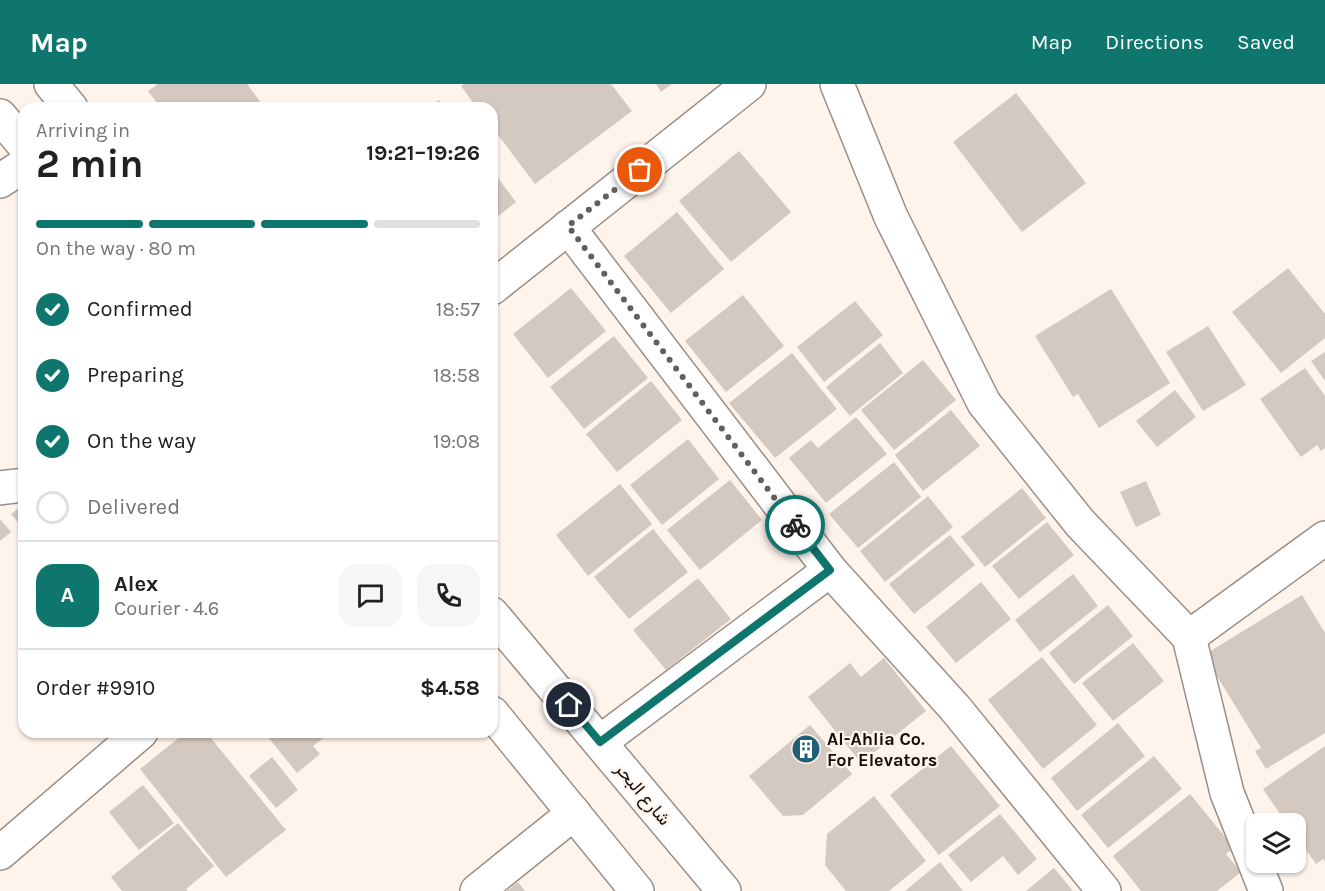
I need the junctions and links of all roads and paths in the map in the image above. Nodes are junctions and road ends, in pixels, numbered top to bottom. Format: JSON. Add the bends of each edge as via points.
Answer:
{"nodes":[{"id":1,"x":51,"y":84,"type":"edge"},
{"id":2,"x":749,"y":84,"type":"edge"},
{"id":3,"x":837,"y":84,"type":"edge"},
{"id":4,"x":66,"y":102,"type":"edge"},
{"id":5,"x":0,"y":116,"type":"edge"},
{"id":6,"x":18,"y":138,"type":"edge"},
{"id":7,"x":18,"y":169,"type":"edge"},
{"id":8,"x":0,"y":181,"type":"edge"},
{"id":9,"x":568,"y":226,"type":"junction"},
{"id":10,"x":498,"y":283,"type":"edge"},
{"id":11,"x":18,"y":486,"type":"edge"},
{"id":12,"x":0,"y":488,"type":"edge"},
{"id":13,"x":1325,"y":538,"type":"edge"},
{"id":14,"x":830,"y":570,"type":"junction"},
{"id":15,"x":498,"y":621,"type":"edge"},
{"id":16,"x":1189,"y":637,"type":"junction"},
{"id":17,"x":498,"y":720,"type":"edge"},
{"id":18,"x":134,"y":738,"type":"edge"},
{"id":19,"x":600,"y":742,"type":"junction"},
{"id":20,"x":574,"y":813,"type":"junction"},
{"id":21,"x":0,"y":853,"type":"edge"},
{"id":22,"x":477,"y":891,"type":"edge"},
{"id":23,"x":637,"y":891,"type":"edge"},
{"id":24,"x":724,"y":891,"type":"edge"},
{"id":25,"x":1104,"y":891,"type":"edge"},
{"id":26,"x":1266,"y":891,"type":"edge"}],
"edges":[{"from":1,"to":4,"type":"street"},
{"from":2,"to":9,"type":"street"},
{"from":3,"to":16,"type":"street","via":[[891,217],[984,403],[1080,523]]},
{"from":5,"to":6,"type":"street"},
{"from":7,"to":8,"type":"street"},
{"from":9,"to":10,"type":"street"},
{"from":9,"to":14,"type":"street"},
{"from":11,"to":12,"type":"street"},
{"from":13,"to":16,"type":"street"},
{"from":14,"to":19,"type":"street"},
{"from":14,"to":25,"type":"street","via":[[955,708]]},
{"from":15,"to":19,"type":"street","name":"شارع البحر"},
{"from":16,"to":26,"type":"street","via":[[1227,793]]},
{"from":17,"to":20,"type":"street"},
{"from":18,"to":21,"type":"street"},
{"from":19,"to":24,"type":"street","name":"شارع البحر"},
{"from":20,"to":22,"type":"street"},
{"from":20,"to":23,"type":"street"}]}
